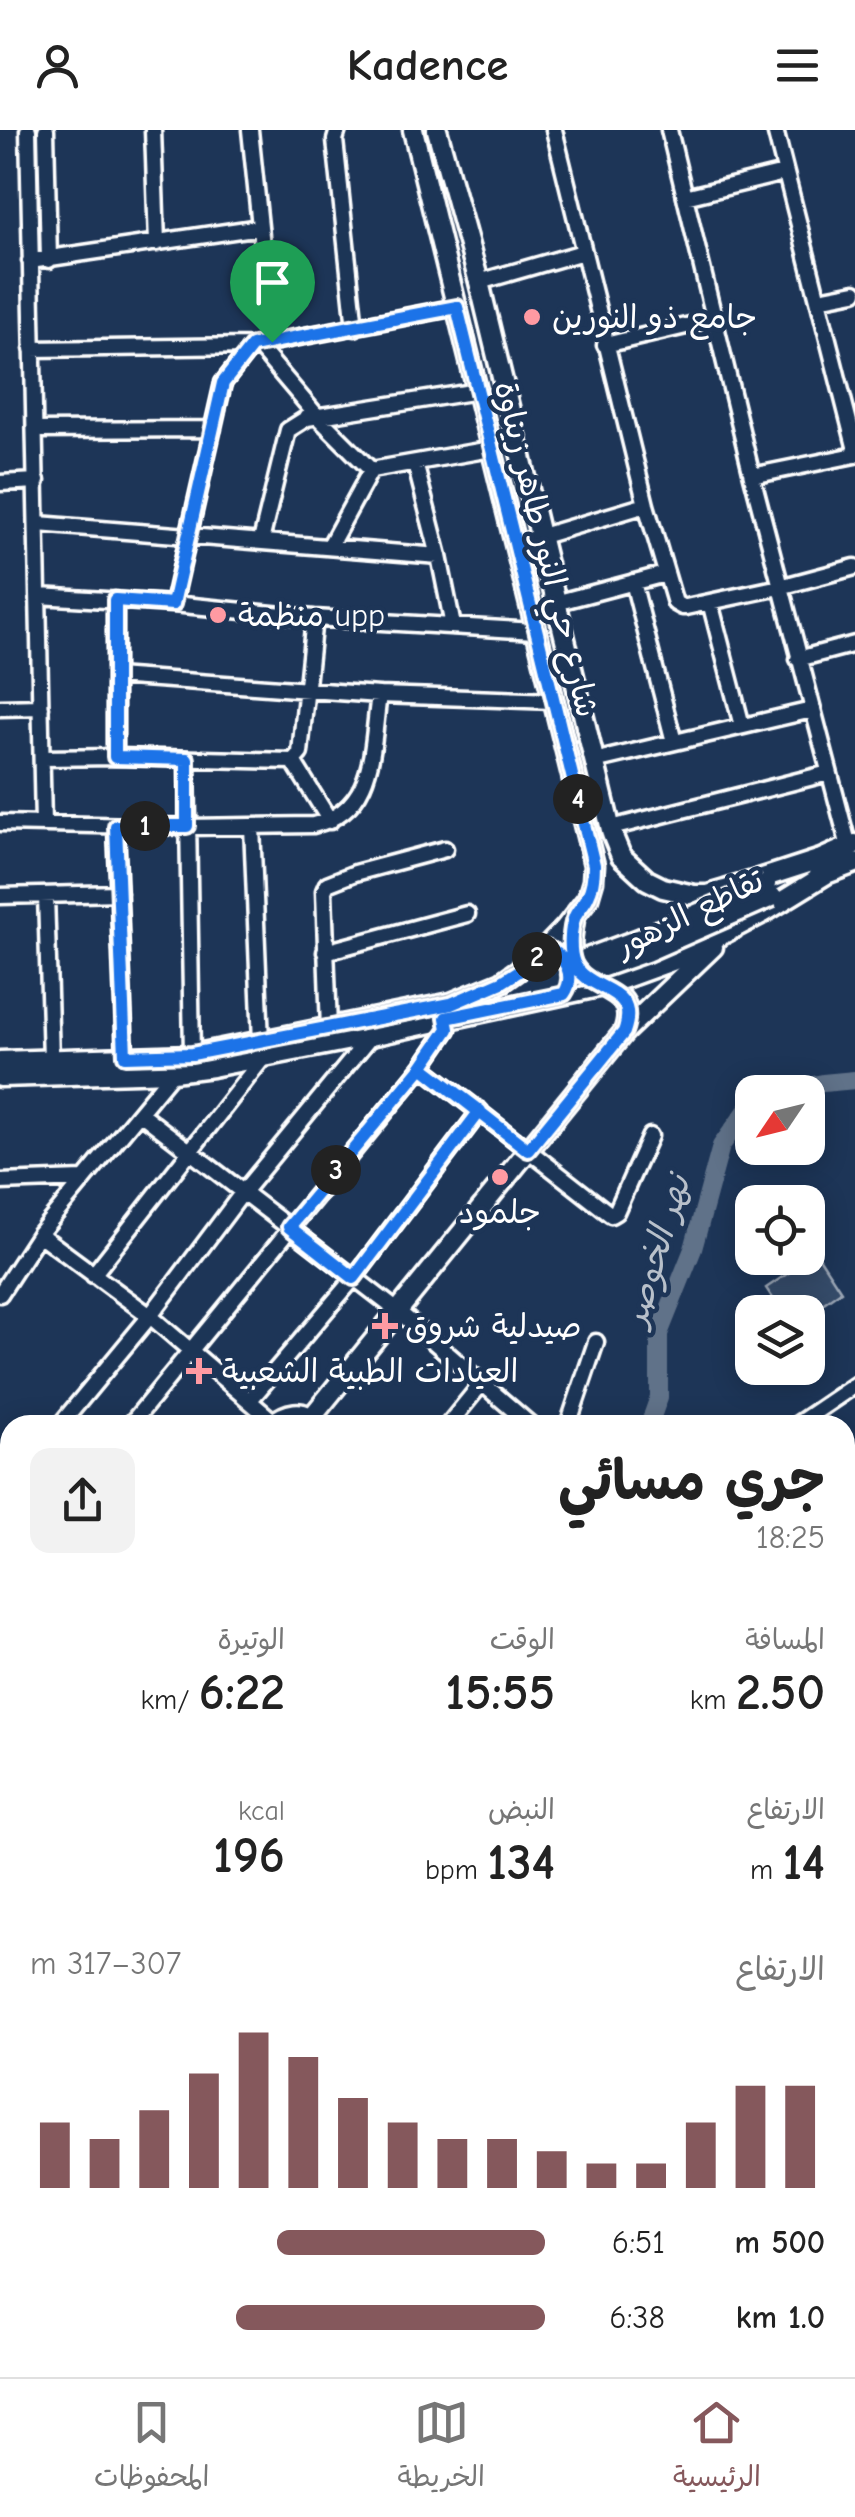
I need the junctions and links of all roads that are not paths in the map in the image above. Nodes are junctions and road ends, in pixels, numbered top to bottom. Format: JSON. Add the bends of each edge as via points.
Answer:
{"nodes":[{"id":1,"x":28,"y":130,"type":"edge"},
{"id":2,"x":46,"y":130,"type":"edge"},
{"id":3,"x":152,"y":130,"type":"edge"},
{"id":4,"x":250,"y":130,"type":"edge"},
{"id":5,"x":338,"y":130,"type":"edge"},
{"id":6,"x":413,"y":130,"type":"edge"},
{"id":7,"x":436,"y":130,"type":"edge"},
{"id":8,"x":554,"y":130,"type":"edge"},
{"id":9,"x":670,"y":130,"type":"edge"},
{"id":10,"x":775,"y":130,"type":"edge"},
{"id":11,"x":784,"y":173,"type":"junction"},
{"id":12,"x":685,"y":197,"type":"junction"},
{"id":13,"x":260,"y":228,"type":"junction"},
{"id":14,"x":157,"y":242,"type":"junction"},
{"id":15,"x":583,"y":252,"type":"junction"},
{"id":16,"x":50,"y":260,"type":"junction"},
{"id":17,"x":30,"y":261,"type":"junction"},
{"id":18,"x":479,"y":282,"type":"junction"},
{"id":19,"x":855,"y":292,"type":"edge"},
{"id":20,"x":819,"y":298,"type":"junction"},
{"id":21,"x":457,"y":307,"type":"junction"},
{"id":22,"x":716,"y":319,"type":"junction"},
{"id":23,"x":355,"y":328,"type":"junction"},
{"id":24,"x":260,"y":344,"type":"junction"},
{"id":25,"x":605,"y":345,"type":"junction"},
{"id":26,"x":32,"y":349,"type":"junction"},
{"id":27,"x":478,"y":391,"type":"junction"},
{"id":28,"x":318,"y":416,"type":"junction"},
{"id":29,"x":213,"y":429,"type":"junction"},
{"id":30,"x":35,"y":430,"type":"junction"},
{"id":31,"x":855,"y":446,"type":"edge"},
{"id":32,"x":491,"y":449,"type":"junction"},
{"id":33,"x":855,"y":455,"type":"edge"},
{"id":34,"x":415,"y":463,"type":"junction"},
{"id":35,"x":371,"y":470,"type":"junction"},
{"id":36,"x":752,"y":476,"type":"junction"},
{"id":37,"x":37,"y":480,"type":"junction"},
{"id":38,"x":0,"y":482,"type":"edge"},
{"id":39,"x":646,"y":505,"type":"junction"},
{"id":40,"x":38,"y":524,"type":"junction"},
{"id":41,"x":189,"y":536,"type":"junction"},
{"id":42,"x":538,"y":537,"type":"junction"},
{"id":43,"x":261,"y":541,"type":"junction"},
{"id":44,"x":515,"y":544,"type":"junction"},
{"id":45,"x":329,"y":547,"type":"junction"},
{"id":46,"x":439,"y":556,"type":"junction"},
{"id":47,"x":855,"y":567,"type":"edge"},
{"id":48,"x":665,"y":574,"type":"junction"},
{"id":49,"x":633,"y":582,"type":"junction"},
{"id":50,"x":780,"y":587,"type":"junction"},
{"id":51,"x":39,"y":596,"type":"junction"},
{"id":52,"x":115,"y":600,"type":"junction"},
{"id":53,"x":555,"y":602,"type":"junction"},
{"id":54,"x":710,"y":602,"type":"junction"},
{"id":55,"x":173,"y":604,"type":"junction"},
{"id":56,"x":314,"y":618,"type":"junction"},
{"id":57,"x":453,"y":626,"type":"junction"},
{"id":58,"x":536,"y":632,"type":"junction"},
{"id":59,"x":855,"y":644,"type":"edge"},
{"id":60,"x":798,"y":658,"type":"junction"},
{"id":61,"x":116,"y":676,"type":"junction"},
{"id":62,"x":307,"y":690,"type":"junction"},
{"id":63,"x":379,"y":695,"type":"junction"},
{"id":64,"x":554,"y":701,"type":"junction"},
{"id":65,"x":41,"y":707,"type":"junction"},
{"id":66,"x":0,"y":708,"type":"edge"},
{"id":67,"x":812,"y":710,"type":"junction"},
{"id":68,"x":742,"y":726,"type":"junction"},
{"id":69,"x":674,"y":742,"type":"junction"},
{"id":70,"x":115,"y":757,"type":"junction"},
{"id":71,"x":43,"y":758,"type":"junction"},
{"id":72,"x":187,"y":759,"type":"junction"},
{"id":73,"x":292,"y":761,"type":"junction"},
{"id":74,"x":594,"y":762,"type":"junction"},
{"id":75,"x":829,"y":774,"type":"junction"},
{"id":76,"x":330,"y":822,"type":"junction"},
{"id":77,"x":0,"y":824,"type":"edge"},
{"id":78,"x":44,"y":824,"type":"junction"},
{"id":79,"x":116,"y":826,"type":"junction"},
{"id":80,"x":187,"y":826,"type":"junction"},
{"id":81,"x":252,"y":826,"type":"junction"},
{"id":82,"x":610,"y":828,"type":"junction"},
{"id":83,"x":445,"y":849,"type":"dead end"},
{"id":84,"x":853,"y":852,"type":"edge"},
{"id":85,"x":824,"y":866,"type":"junction"},
{"id":86,"x":736,"y":887,"type":"junction"},
{"id":87,"x":119,"y":893,"type":"junction"},
{"id":88,"x":46,"y":895,"type":"junction"},
{"id":89,"x":708,"y":895,"type":"junction"},
{"id":90,"x":0,"y":896,"type":"edge"},
{"id":91,"x":468,"y":914,"type":"dead end"},
{"id":92,"x":574,"y":918,"type":"junction"},
{"id":93,"x":754,"y":918,"type":"junction"},
{"id":94,"x":729,"y":931,"type":"junction"},
{"id":95,"x":546,"y":948,"type":"junction"},
{"id":96,"x":326,"y":952,"type":"junction"},
{"id":97,"x":602,"y":986,"type":"junction"},
{"id":98,"x":564,"y":994,"type":"junction"},
{"id":99,"x":450,"y":1013,"type":"junction"},
{"id":100,"x":329,"y":1029,"type":"junction"},
{"id":101,"x":624,"y":1032,"type":"junction"},
{"id":102,"x":371,"y":1036,"type":"junction"},
{"id":103,"x":262,"y":1050,"type":"junction"},
{"id":104,"x":192,"y":1054,"type":"junction"},
{"id":105,"x":125,"y":1056,"type":"junction"},
{"id":106,"x":51,"y":1059,"type":"junction"},
{"id":107,"x":0,"y":1061,"type":"edge"},
{"id":108,"x":422,"y":1067,"type":"junction"},
{"id":109,"x":172,"y":1072,"type":"junction"},
{"id":110,"x":0,"y":1077,"type":"edge"},
{"id":111,"x":480,"y":1111,"type":"junction"},
{"id":112,"x":140,"y":1112,"type":"junction"},
{"id":113,"x":650,"y":1136,"type":"dead end"},
{"id":114,"x":528,"y":1150,"type":"junction"},
{"id":115,"x":190,"y":1151,"type":"junction"},
{"id":116,"x":83,"y":1179,"type":"junction"},
{"id":117,"x":0,"y":1182,"type":"edge"},
{"id":118,"x":244,"y":1192,"type":"junction"},
{"id":119,"x":289,"y":1227,"type":"junction"},
{"id":120,"x":39,"y":1234,"type":"junction"},
{"id":121,"x":93,"y":1275,"type":"junction"},
{"id":122,"x":354,"y":1278,"type":"junction"},
{"id":123,"x":0,"y":1294,"type":"edge"},
{"id":124,"x":399,"y":1312,"type":"junction"},
{"id":125,"x":150,"y":1316,"type":"junction"},
{"id":126,"x":596,"y":1342,"type":"dead end"},
{"id":127,"x":190,"y":1349,"type":"junction"},
{"id":128,"x":482,"y":1382,"type":"junction"},
{"id":129,"x":855,"y":1385,"type":"edge"},
{"id":130,"x":250,"y":1400,"type":"junction"},
{"id":131,"x":68,"y":1415,"type":"edge"},
{"id":132,"x":138,"y":1415,"type":"edge"},
{"id":133,"x":264,"y":1415,"type":"edge"},
{"id":134,"x":318,"y":1415,"type":"edge"},
{"id":135,"x":456,"y":1415,"type":"edge"},
{"id":136,"x":520,"y":1415,"type":"edge"},
{"id":137,"x":571,"y":1415,"type":"edge"},
{"id":138,"x":811,"y":1415,"type":"edge"}],
"edges":[{"from":1,"to":17,"type":"street"},
{"from":2,"to":16,"type":"street"},
{"from":3,"to":14,"type":"street"},
{"from":4,"to":13,"type":"street"},
{"from":5,"to":23,"type":"street"},
{"from":6,"to":21,"type":"main road","name":"شارع حي النور طاهر زيناوة"},
{"from":7,"to":18,"type":"main road","name":"شارع حي النور طاهر زيناوة"},
{"from":8,"to":15,"type":"street"},
{"from":9,"to":12,"type":"street"},
{"from":10,"to":11,"type":"street"},
{"from":11,"to":12,"type":"street"},
{"from":11,"to":20,"type":"street"},
{"from":12,"to":22,"type":"street"},
{"from":13,"to":14,"type":"street"},
{"from":13,"to":24,"type":"street"},
{"from":14,"to":16,"type":"street"},
{"from":15,"to":18,"type":"street"},
{"from":15,"to":25,"type":"street"},
{"from":16,"to":17,"type":"street"},
{"from":17,"to":26,"type":"street"},
{"from":18,"to":42,"type":"main road","name":"شارع حي النور طاهر زيناوة"},
{"from":19,"to":20,"type":"street"},
{"from":20,"to":31,"type":"street"},
{"from":21,"to":23,"type":"street"},
{"from":21,"to":27,"type":"main road","name":"شارع حي النور طاهر زيناوة"},
{"from":22,"to":25,"type":"street"},
{"from":22,"to":36,"type":"street"},
{"from":23,"to":24,"type":"street"},
{"from":24,"to":26,"type":"street"},
{"from":24,"to":28,"type":"street"},
{"from":24,"to":29,"type":"street","via":[[223,383]]},
{"from":25,"to":39,"type":"street"},
{"from":26,"to":30,"type":"street"},
{"from":27,"to":28,"type":"street"},
{"from":27,"to":32,"type":"main road","name":"شارع حي النور طاهر زيناوة"},
{"from":28,"to":35,"type":"street"},
{"from":28,"to":43,"type":"street","via":[[288,430]]},
{"from":29,"to":30,"type":"street"},
{"from":29,"to":41,"type":"street"},
{"from":30,"to":37,"type":"street"},
{"from":32,"to":34,"type":"street"},
{"from":32,"to":44,"type":"main road","name":"شارع حي النور طاهر زيناوة"},
{"from":33,"to":36,"type":"street"},
{"from":34,"to":35,"type":"street"},
{"from":34,"to":46,"type":"street"},
{"from":35,"to":45,"type":"street"},
{"from":36,"to":50,"type":"street"},
{"from":37,"to":38,"type":"street"},
{"from":37,"to":40,"type":"street"},
{"from":39,"to":42,"type":"street"},
{"from":39,"to":48,"type":"street"},
{"from":40,"to":41,"type":"street"},
{"from":40,"to":51,"type":"street"},
{"from":41,"to":43,"type":"street"},
{"from":41,"to":55,"type":"street"},
{"from":42,"to":44,"type":"street"},
{"from":42,"to":53,"type":"main road","name":"شارع حي النور طاهر زيناوة"},
{"from":43,"to":45,"type":"street"},
{"from":44,"to":58,"type":"main road","name":"شارع حي النور طاهر زيناوة"},
{"from":45,"to":46,"type":"street"},
{"from":46,"to":57,"type":"street"},
{"from":47,"to":50,"type":"street"},
{"from":48,"to":49,"type":"street"},
{"from":48,"to":54,"type":"street","via":[[678,606]]},
{"from":49,"to":53,"type":"street"},
{"from":49,"to":69,"type":"street"},
{"from":50,"to":54,"type":"street"},
{"from":50,"to":60,"type":"street"},
{"from":51,"to":52,"type":"street"},
{"from":51,"to":65,"type":"street"},
{"from":52,"to":55,"type":"street"},
{"from":52,"to":61,"type":"street"},
{"from":53,"to":74,"type":"main road","name":"شارع حي النور طاهر زيناوة"},
{"from":54,"to":68,"type":"street"},
{"from":55,"to":56,"type":"street"},
{"from":56,"to":57,"type":"street"},
{"from":56,"to":62,"type":"street"},
{"from":57,"to":58,"type":"street"},
{"from":58,"to":64,"type":"main road","name":"شارع حي النور طاهر زيناوة"},
{"from":59,"to":60,"type":"street"},
{"from":60,"to":67,"type":"street"},
{"from":61,"to":62,"type":"street"},
{"from":61,"to":70,"type":"street"},
{"from":62,"to":63,"type":"street"},
{"from":62,"to":73,"type":"street","via":[[300,753]]},
{"from":63,"to":64,"type":"street"},
{"from":63,"to":76,"type":"street","via":[[366,782]]},
{"from":64,"to":92,"type":"main road","name":"شارع حي النور طاهر زيناوة","via":[[594,865],[588,898]]},
{"from":65,"to":66,"type":"street"},
{"from":65,"to":71,"type":"street"},
{"from":67,"to":68,"type":"street"},
{"from":67,"to":75,"type":"street"},
{"from":68,"to":69,"type":"street"},
{"from":69,"to":74,"type":"street"},
{"from":70,"to":71,"type":"street"},
{"from":70,"to":72,"type":"street"},
{"from":71,"to":78,"type":"street"},
{"from":72,"to":73,"type":"street"},
{"from":72,"to":80,"type":"street"},
{"from":73,"to":76,"type":"street"},
{"from":74,"to":82,"type":"main road","name":"شارع حي النور طاهر زيناوة"},
{"from":75,"to":82,"type":"street"},
{"from":75,"to":84,"type":"street"},
{"from":76,"to":81,"type":"street"},
{"from":77,"to":78,"type":"street"},
{"from":78,"to":79,"type":"street"},
{"from":79,"to":80,"type":"street"},
{"from":79,"to":87,"type":"street"},
{"from":80,"to":81,"type":"street"},
{"from":80,"to":104,"type":"street"},
{"from":81,"to":103,"type":"street"},
{"from":82,"to":89,"type":"main road","name":"شارع حي النور طاهر زيناوة","via":[[621,856],[647,880]]},
{"from":83,"to":96,"type":"street","via":[[327,884]]},
{"from":84,"to":85,"type":"main road"},
{"from":85,"to":86,"type":"main road"},
{"from":85,"to":93,"type":"main road","name":"تقاطع الزهور"},
{"from":85,"to":99,"type":"main road","bridge":true},
{"from":86,"to":89,"type":"main road"},
{"from":86,"to":93,"type":"main road","via":[[736,905]]},
{"from":87,"to":88,"type":"street"},
{"from":87,"to":105,"type":"street"},
{"from":88,"to":90,"type":"street"},
{"from":88,"to":106,"type":"street"},
{"from":89,"to":94,"type":"main road","via":[[730,904]]},
{"from":91,"to":96,"type":"street"},
{"from":92,"to":95,"type":"main road"},
{"from":92,"to":97,"type":"main road","via":[[573,960]]},
{"from":93,"to":94,"type":"main road","name":"تقاطع الزهور"},
{"from":94,"to":97,"type":"main road","name":"تقاطع الزهور"},
{"from":94,"to":101,"type":"main road"},
{"from":95,"to":98,"type":"main road","via":[[568,969]]},
{"from":95,"to":99,"type":"main road"},
{"from":96,"to":100,"type":"street"},
{"from":97,"to":98,"type":"main road","name":"تقاطع الزهور"},
{"from":97,"to":101,"type":"main road","via":[[624,1004]]},
{"from":98,"to":99,"type":"main road","name":"تقاطع الزهور"},
{"from":99,"to":100,"type":"main road"},
{"from":99,"to":102,"type":"main road"},
{"from":99,"to":108,"type":"street","via":[[448,1029]]},
{"from":100,"to":103,"type":"main road"},
{"from":101,"to":114,"type":"main road"},
{"from":102,"to":103,"type":"main road"},
{"from":102,"to":118,"type":"street"},
{"from":103,"to":104,"type":"main road"},
{"from":103,"to":109,"type":"main road"},
{"from":103,"to":115,"type":"street"},
{"from":104,"to":105,"type":"main road"},
{"from":105,"to":106,"type":"main road"},
{"from":106,"to":107,"type":"main road"},
{"from":108,"to":111,"type":"street"},
{"from":108,"to":119,"type":"street"},
{"from":109,"to":110,"type":"main road"},
{"from":109,"to":112,"type":"street"},
{"from":111,"to":114,"type":"street"},
{"from":111,"to":122,"type":"street"},
{"from":112,"to":115,"type":"street"},
{"from":112,"to":116,"type":"street"},
{"from":113,"to":114,"type":"street","via":[[611,1214]]},
{"from":114,"to":124,"type":"main road"},
{"from":115,"to":118,"type":"street"},
{"from":115,"to":121,"type":"street"},
{"from":116,"to":117,"type":"street"},
{"from":116,"to":120,"type":"street"},
{"from":118,"to":119,"type":"street"},
{"from":118,"to":125,"type":"street"},
{"from":119,"to":122,"type":"street"},
{"from":119,"to":127,"type":"street"},
{"from":120,"to":121,"type":"street"},
{"from":120,"to":123,"type":"street"},
{"from":121,"to":125,"type":"street"},
{"from":122,"to":124,"type":"street"},
{"from":122,"to":130,"type":"street"},
{"from":124,"to":128,"type":"street"},
{"from":124,"to":134,"type":"main road"},
{"from":125,"to":127,"type":"street"},
{"from":125,"to":131,"type":"street"},
{"from":126,"to":137,"type":"street"},
{"from":127,"to":130,"type":"street"},
{"from":127,"to":132,"type":"street"},
{"from":128,"to":135,"type":"street"},
{"from":128,"to":136,"type":"street"},
{"from":129,"to":138,"type":"street"},
{"from":130,"to":133,"type":"street"}]}
